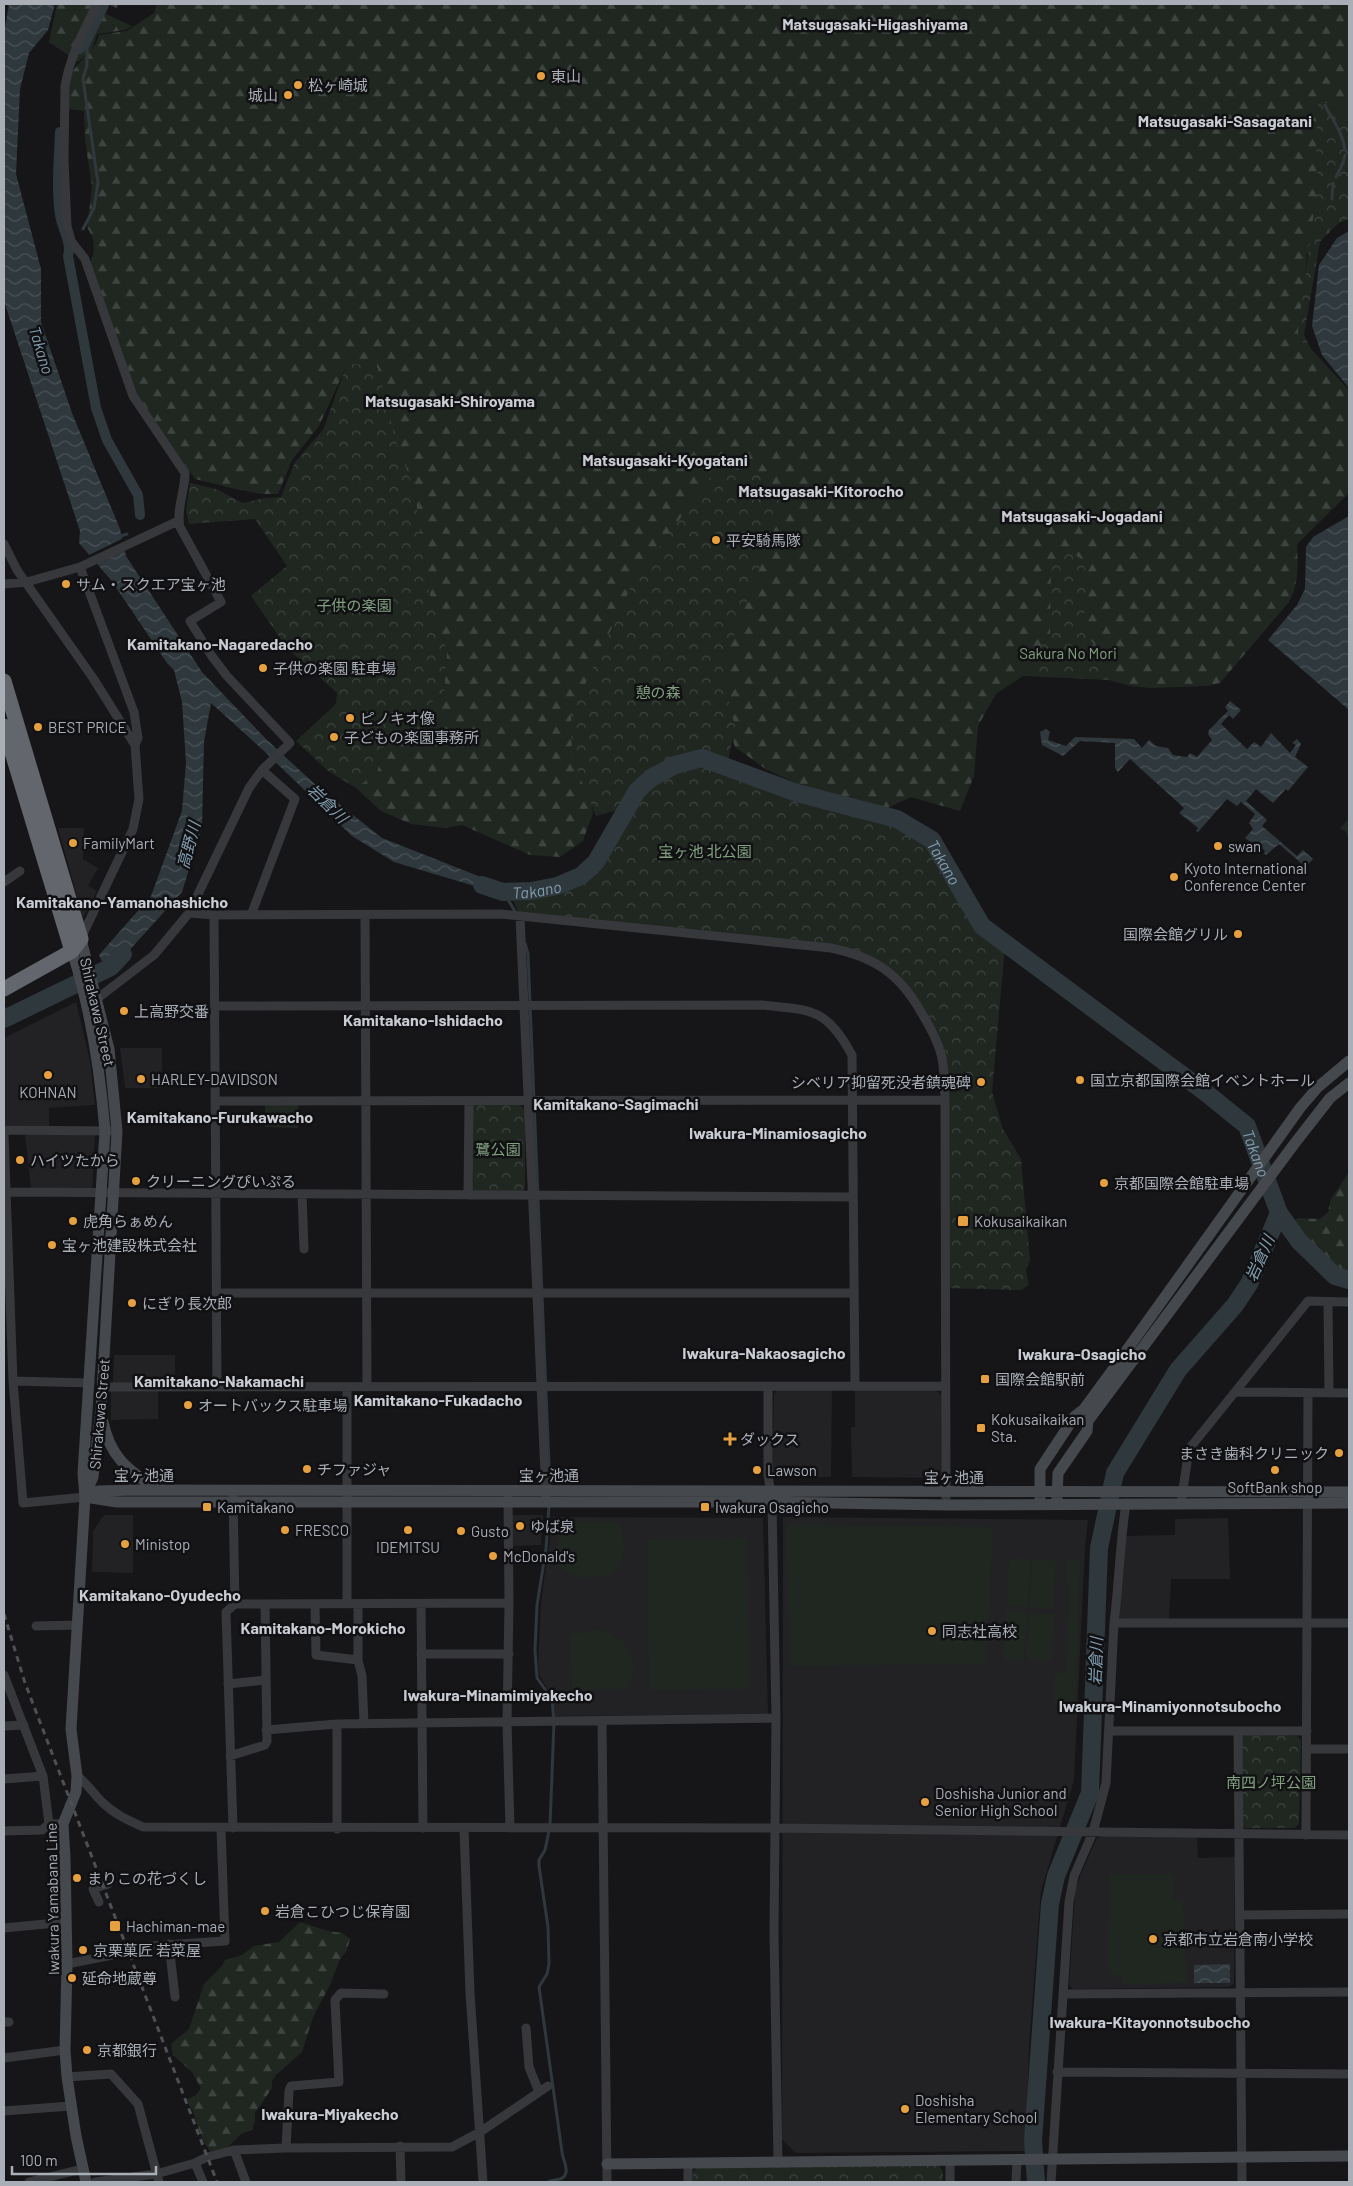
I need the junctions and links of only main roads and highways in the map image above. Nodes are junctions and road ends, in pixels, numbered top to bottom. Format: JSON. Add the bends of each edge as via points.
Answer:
{"nodes":[{"id":1,"x":4,"y":680,"type":"edge"},
{"id":2,"x":4,"y":726,"type":"edge"},
{"id":3,"x":78,"y":949,"type":"junction"},
{"id":4,"x":4,"y":989,"type":"edge"}],
"edges":[{"from":1,"to":3,"type":"highway","name":"Shirakawa Street"},
{"from":2,"to":3,"type":"highway","name":"Shirakawa Street"},
{"from":3,"to":4,"type":"highway"}]}
